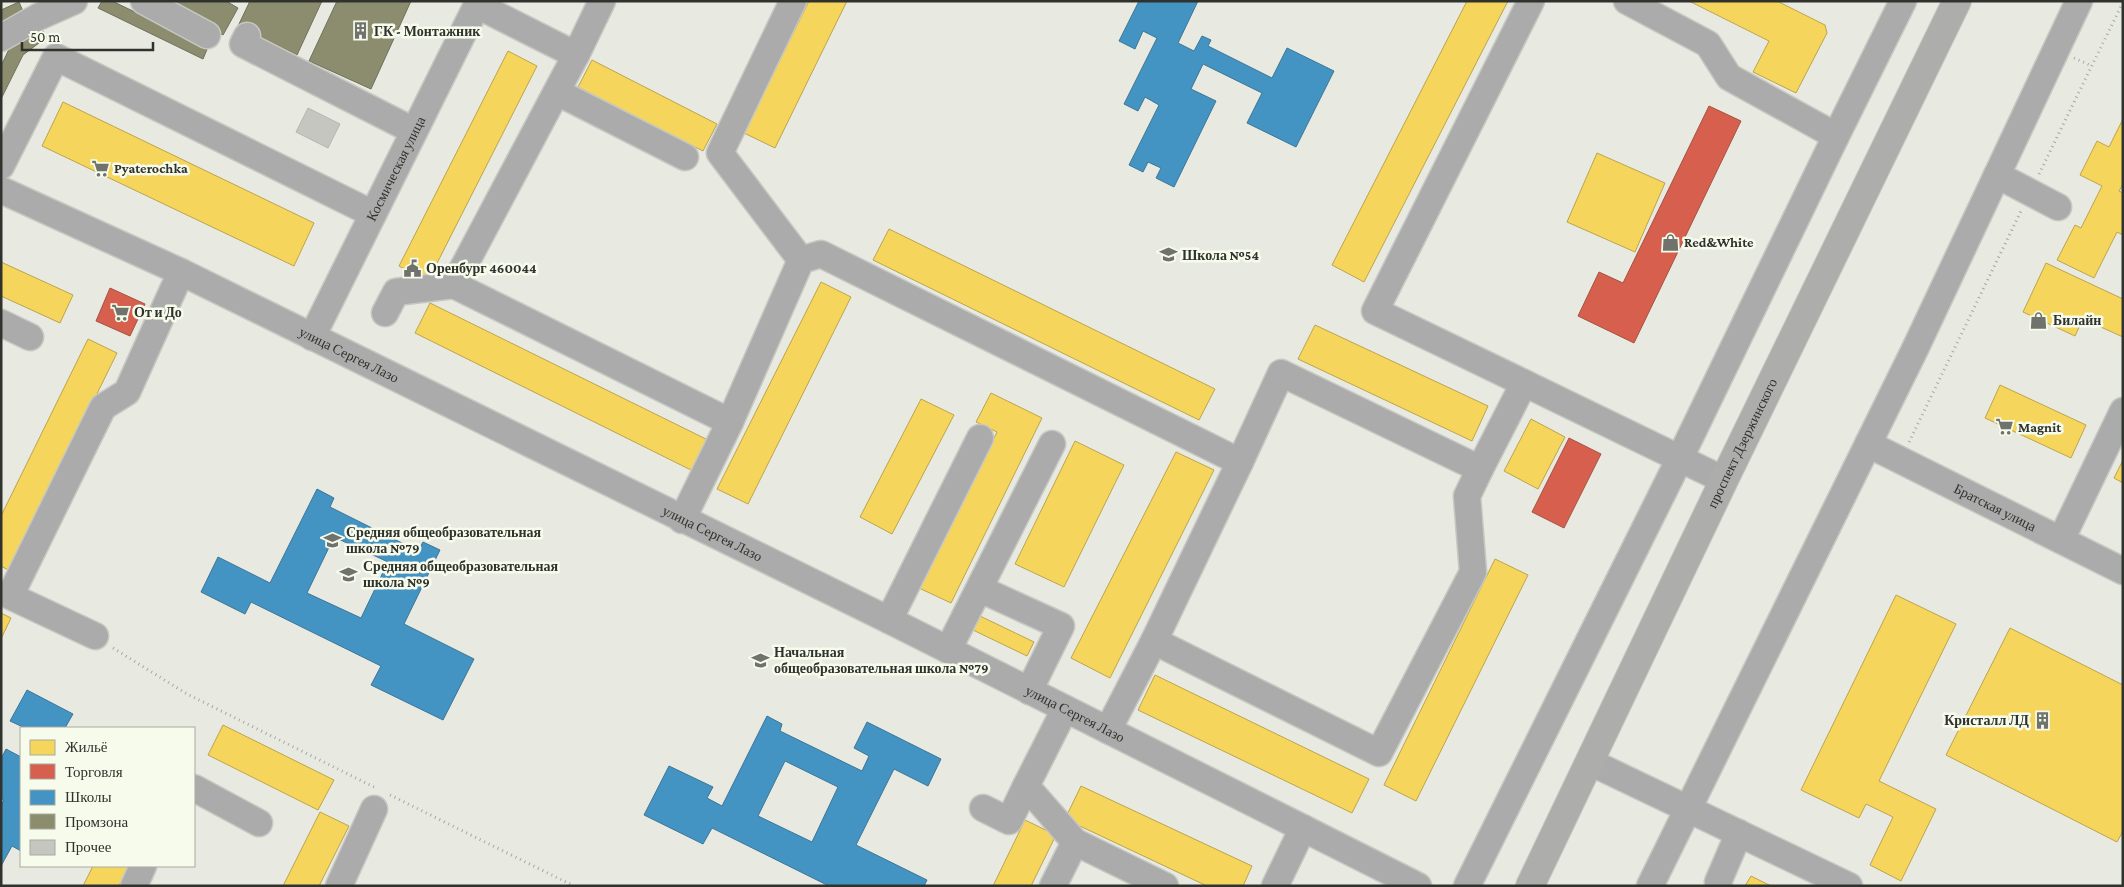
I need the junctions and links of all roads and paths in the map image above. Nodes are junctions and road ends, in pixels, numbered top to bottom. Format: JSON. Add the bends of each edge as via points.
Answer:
{"nodes":[{"id":1,"x":74,"y":1,"type":"edge"},
{"id":2,"x":144,"y":1,"type":"edge"},
{"id":3,"x":602,"y":1,"type":"edge"},
{"id":4,"x":793,"y":1,"type":"edge"},
{"id":5,"x":1531,"y":1,"type":"edge"},
{"id":6,"x":1627,"y":1,"type":"edge"},
{"id":7,"x":1903,"y":1,"type":"edge"},
{"id":8,"x":1957,"y":1,"type":"edge"},
{"id":9,"x":2079,"y":1,"type":"edge"},
{"id":10,"x":2123,"y":2,"type":"edge"},
{"id":11,"x":478,"y":3,"type":"edge"},
{"id":12,"x":207,"y":35,"type":"dead end"},
{"id":13,"x":247,"y":36,"type":"dead end"},
{"id":14,"x":1,"y":38,"type":"edge"},
{"id":15,"x":576,"y":55,"type":"junction"},
{"id":16,"x":557,"y":92,"type":"junction"},
{"id":17,"x":414,"y":131,"type":"junction"},
{"id":18,"x":1836,"y":136,"type":"junction"},
{"id":19,"x":685,"y":157,"type":"dead end"},
{"id":20,"x":1,"y":166,"type":"edge"},
{"id":21,"x":1997,"y":175,"type":"junction"},
{"id":22,"x":1,"y":190,"type":"edge"},
{"id":23,"x":2030,"y":193,"type":"junction"},
{"id":24,"x":2058,"y":207,"type":"dead end"},
{"id":25,"x":373,"y":214,"type":"junction"},
{"id":26,"x":801,"y":260,"type":"junction"},
{"id":27,"x":181,"y":272,"type":"junction"},
{"id":28,"x":454,"y":285,"type":"junction"},
{"id":29,"x":385,"y":313,"type":"dead end"},
{"id":30,"x":1,"y":323,"type":"edge"},
{"id":31,"x":30,"y":337,"type":"dead end"},
{"id":32,"x":312,"y":337,"type":"junction"},
{"id":33,"x":1524,"y":383,"type":"junction"},
{"id":34,"x":2123,"y":411,"type":"edge"},
{"id":35,"x":730,"y":422,"type":"junction"},
{"id":36,"x":980,"y":438,"type":"dead end"},
{"id":37,"x":1052,"y":444,"type":"dead end"},
{"id":38,"x":1868,"y":444,"type":"junction"},
{"id":39,"x":1680,"y":458,"type":"junction"},
{"id":40,"x":1900,"y":460,"type":"junction"},
{"id":41,"x":1240,"y":462,"type":"junction"},
{"id":42,"x":1480,"y":469,"type":"junction"},
{"id":43,"x":1724,"y":480,"type":"junction"},
{"id":44,"x":682,"y":520,"type":"junction"},
{"id":45,"x":2061,"y":540,"type":"junction"},
{"id":46,"x":2123,"y":571,"type":"edge"},
{"id":47,"x":980,"y":589,"type":"junction"},
{"id":48,"x":889,"y":620,"type":"junction"},
{"id":49,"x":95,"y":636,"type":"joint"},
{"id":50,"x":1154,"y":641,"type":"junction"},
{"id":51,"x":948,"y":650,"type":"junction"},
{"id":52,"x":1029,"y":691,"type":"junction"},
{"id":53,"x":1064,"y":708,"type":"junction"},
{"id":54,"x":1108,"y":730,"type":"junction"},
{"id":55,"x":1590,"y":762,"type":"junction"},
{"id":56,"x":1026,"y":786,"type":"junction"},
{"id":57,"x":195,"y":789,"type":"edge"},
{"id":58,"x":983,"y":808,"type":"dead end"},
{"id":59,"x":374,"y":809,"type":"dead end"},
{"id":60,"x":1689,"y":809,"type":"junction"},
{"id":61,"x":259,"y":823,"type":"dead end"},
{"id":62,"x":1303,"y":828,"type":"junction"},
{"id":63,"x":1739,"y":833,"type":"junction"},
{"id":64,"x":1075,"y":842,"type":"junction"},
{"id":65,"x":144,"y":867,"type":"edge"},
{"id":66,"x":134,"y":886,"type":"edge"},
{"id":67,"x":339,"y":886,"type":"edge"},
{"id":68,"x":574,"y":886,"type":"edge"},
{"id":69,"x":1053,"y":886,"type":"edge"},
{"id":70,"x":1165,"y":886,"type":"edge"},
{"id":71,"x":1275,"y":886,"type":"edge"},
{"id":72,"x":1418,"y":886,"type":"edge"},
{"id":73,"x":1466,"y":886,"type":"edge"},
{"id":74,"x":1530,"y":886,"type":"edge"},
{"id":75,"x":1650,"y":886,"type":"edge"},
{"id":76,"x":1719,"y":886,"type":"edge"},
{"id":77,"x":1849,"y":886,"type":"edge"}],
"edges":[{"from":1,"to":14,"type":"street"},
{"from":2,"to":12,"type":"street"},
{"from":3,"to":15,"type":"street"},
{"from":4,"to":26,"type":"street","via":[[720,153]]},
{"from":5,"to":33,"type":"street","via":[[1375,311]]},
{"from":6,"to":18,"type":"street","via":[[1708,44],[1729,77]]},
{"from":7,"to":18,"type":"street"},
{"from":8,"to":43,"type":"main road","name":"проспект Дзержинского"},
{"from":9,"to":21,"type":"street"},
{"from":10,"to":23,"type":"path"},
{"from":11,"to":15,"type":"street"},
{"from":11,"to":17,"type":"street","name":"Космическая улица"},
{"from":13,"to":17,"type":"street","via":[[242,44]]},
{"from":15,"to":16,"type":"street"},
{"from":16,"to":19,"type":"street"},
{"from":16,"to":28,"type":"street"},
{"from":17,"to":25,"type":"street","name":"Космическая улица"},
{"from":18,"to":39,"type":"street"},
{"from":20,"to":25,"type":"street","via":[[56,56]]},
{"from":21,"to":23,"type":"street"},
{"from":21,"to":38,"type":"street"},
{"from":22,"to":27,"type":"street","name":"улица Сергея Лазо"},
{"from":23,"to":24,"type":"street"},
{"from":23,"to":40,"type":"path"},
{"from":25,"to":32,"type":"street","name":"Космическая улица"},
{"from":26,"to":35,"type":"street"},
{"from":26,"to":41,"type":"street","via":[[821,254]]},
{"from":27,"to":32,"type":"street","name":"улица Сергея Лазо"},
{"from":27,"to":49,"type":"street","via":[[127,392],[103,407],[10,596]]},
{"from":28,"to":29,"type":"street","via":[[396,292]]},
{"from":28,"to":35,"type":"street"},
{"from":30,"to":31,"type":"street"},
{"from":32,"to":44,"type":"street","name":"улица Сергея Лазо"},
{"from":33,"to":39,"type":"street"},
{"from":33,"to":42,"type":"street"},
{"from":34,"to":45,"type":"street"},
{"from":35,"to":44,"type":"street"},
{"from":36,"to":48,"type":"street"},
{"from":37,"to":47,"type":"street"},
{"from":38,"to":40,"type":"street","name":"Братская улица"},
{"from":38,"to":60,"type":"street"},
{"from":39,"to":43,"type":"street"},
{"from":39,"to":73,"type":"street"},
{"from":40,"to":45,"type":"street","name":"Братская улица"},
{"from":41,"to":42,"type":"street","via":[[1281,374]]},
{"from":41,"to":50,"type":"street"},
{"from":42,"to":50,"type":"street","via":[[1467,496],[1473,572],[1379,753]]},
{"from":43,"to":55,"type":"main road","name":"проспект Дзержинского"},
{"from":44,"to":48,"type":"street","name":"улица Сергея Лазо"},
{"from":45,"to":46,"type":"street","name":"Братская улица"},
{"from":47,"to":51,"type":"street"},
{"from":47,"to":52,"type":"street","via":[[1060,626]]},
{"from":48,"to":51,"type":"street","name":"улица Сергея Лазо"},
{"from":49,"to":68,"type":"path","via":[[187,694]]},
{"from":50,"to":54,"type":"street"},
{"from":51,"to":52,"type":"street","name":"улица Сергея Лазо"},
{"from":52,"to":53,"type":"street","name":"улица Сергея Лазо"},
{"from":53,"to":54,"type":"street","name":"улица Сергея Лазо"},
{"from":53,"to":56,"type":"street"},
{"from":54,"to":62,"type":"street","name":"улица Сергея Лазо"},
{"from":55,"to":60,"type":"street"},
{"from":55,"to":74,"type":"main road","name":"проспект Дзержинского"},
{"from":56,"to":58,"type":"street","via":[[1009,821]]},
{"from":56,"to":64,"type":"street"},
{"from":57,"to":61,"type":"street"},
{"from":59,"to":67,"type":"street"},
{"from":60,"to":63,"type":"street"},
{"from":60,"to":75,"type":"street"},
{"from":62,"to":71,"type":"street"},
{"from":62,"to":72,"type":"street","name":"улица Сергея Лазо"},
{"from":63,"to":76,"type":"street"},
{"from":63,"to":77,"type":"street"},
{"from":64,"to":69,"type":"street"},
{"from":64,"to":70,"type":"street"},
{"from":65,"to":66,"type":"street"}]}
